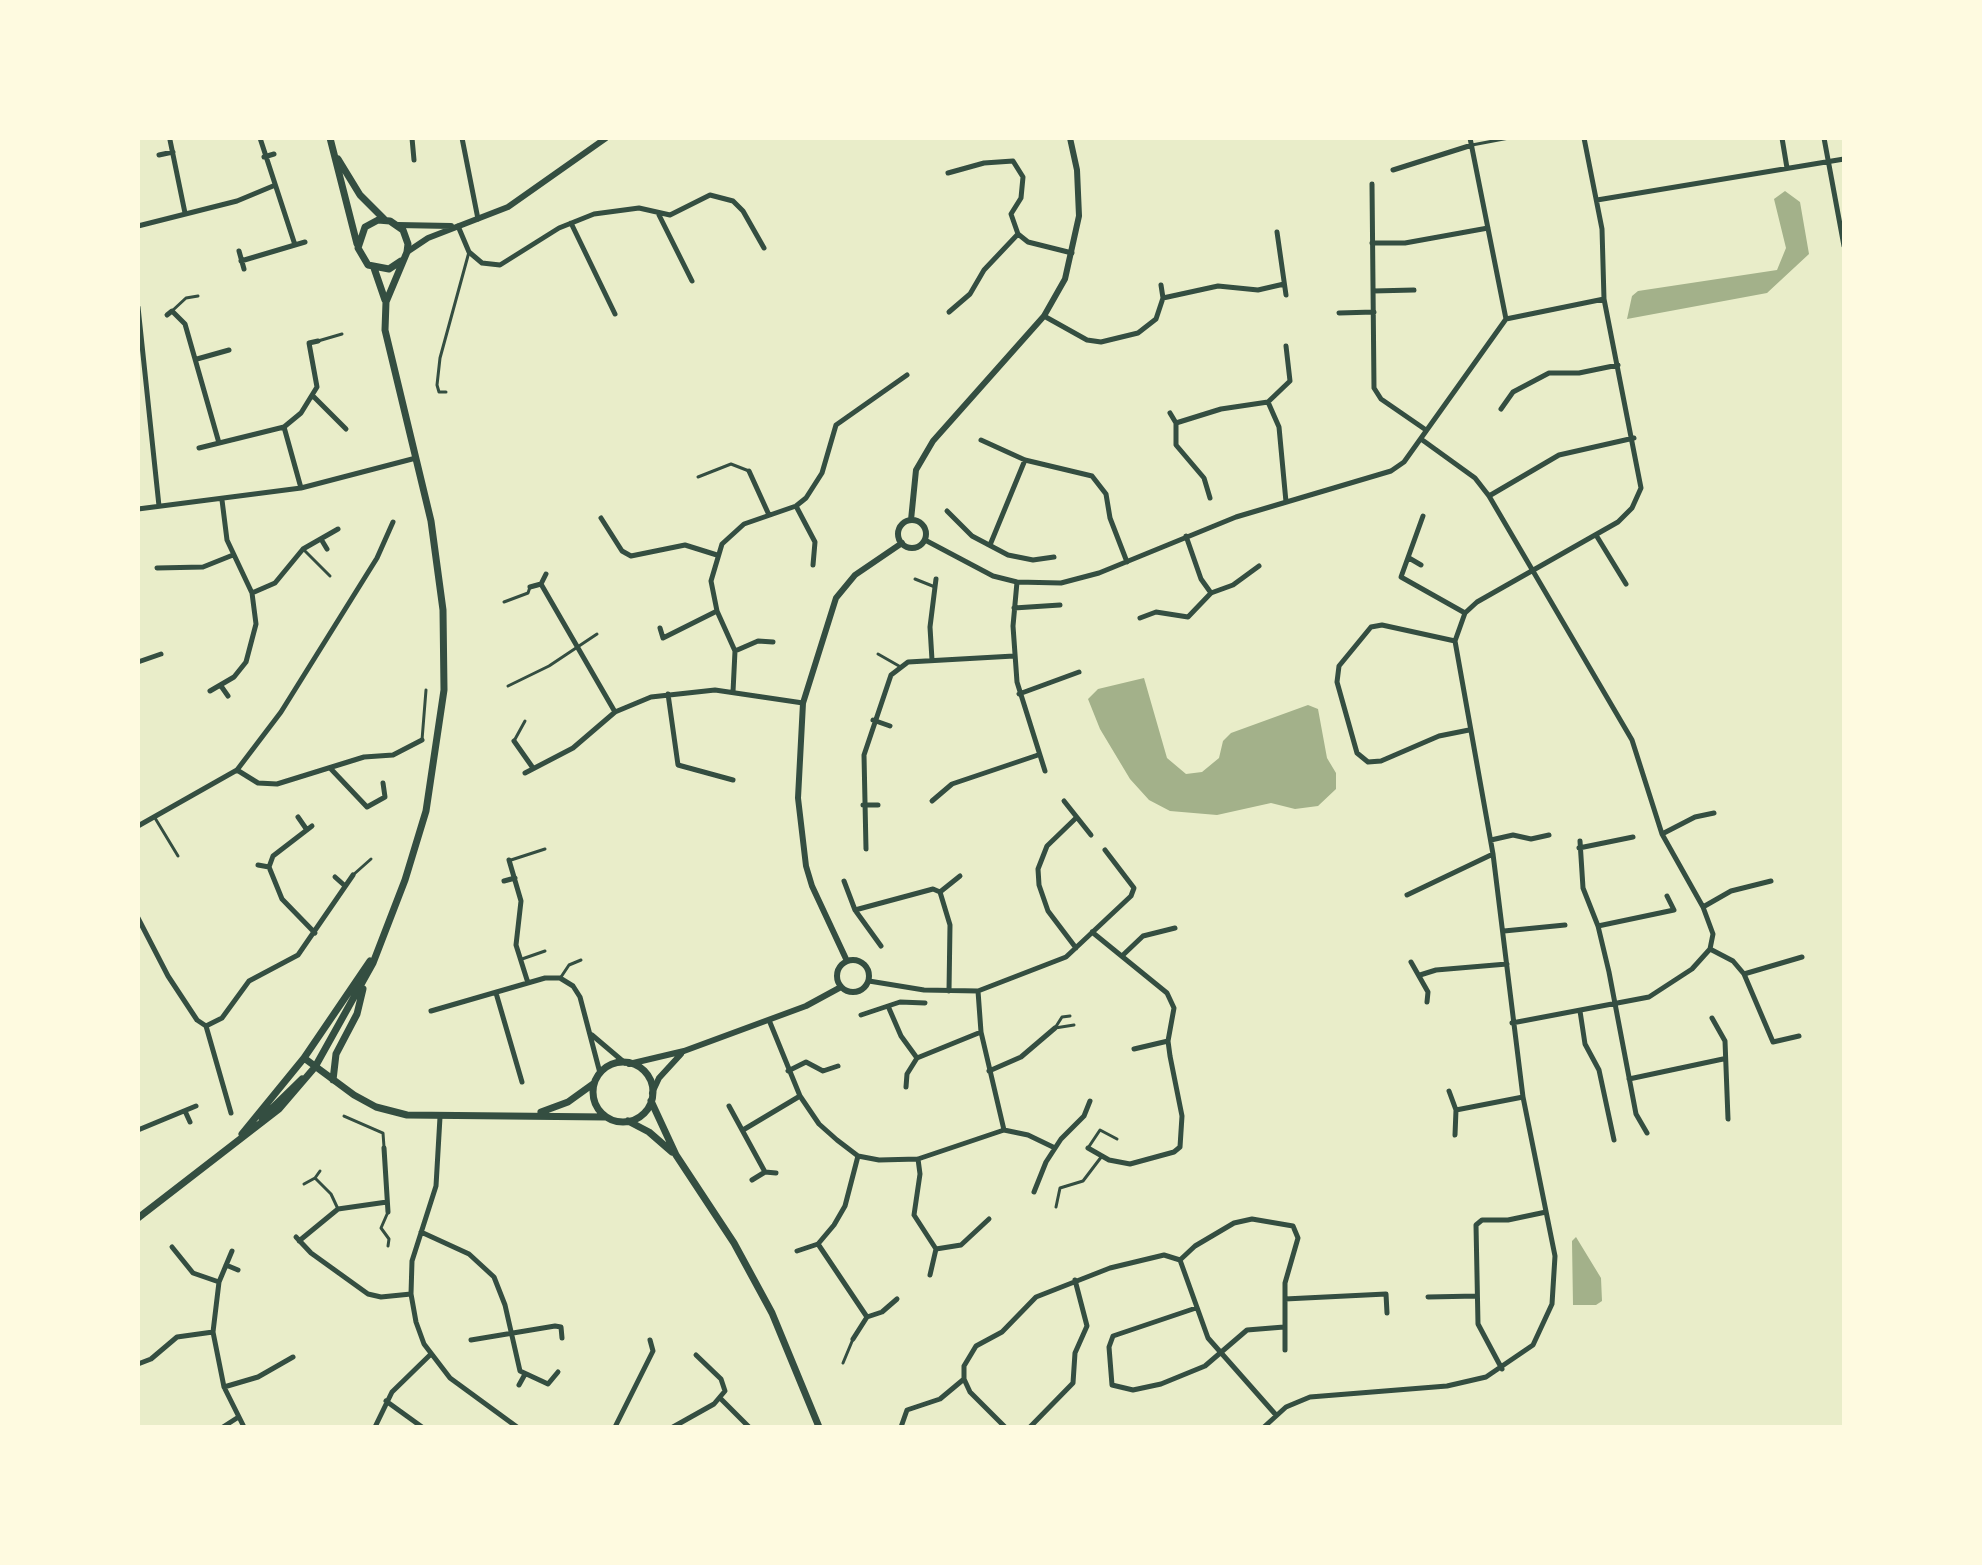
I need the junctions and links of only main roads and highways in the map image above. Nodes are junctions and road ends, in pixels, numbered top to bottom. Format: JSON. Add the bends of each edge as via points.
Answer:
{"nodes":[{"id":1,"x":330,"y":138,"type":"edge"},
{"id":2,"x":334,"y":152,"type":"junction"},
{"id":3,"x":386,"y":220,"type":"junction"},
{"id":4,"x":358,"y":248,"type":"junction"},
{"id":5,"x":401,"y":261,"type":"junction"},
{"id":6,"x":374,"y":268,"type":"junction"},
{"id":7,"x":386,"y":302,"type":"junction"},
{"id":8,"x":379,"y":948,"type":"junction"},
{"id":9,"x":364,"y":983,"type":"junction"},
{"id":10,"x":304,"y":1058,"type":"junction"},
{"id":11,"x":315,"y":1067,"type":"junction"},
{"id":12,"x":333,"y":1080,"type":"junction"},
{"id":13,"x":595,"y":1082,"type":"junction"},
{"id":14,"x":652,"y":1097,"type":"junction"},
{"id":15,"x":536,"y":1115,"type":"junction"},
{"id":16,"x":606,"y":1117,"type":"junction"},
{"id":17,"x":628,"y":1121,"type":"junction"},
{"id":18,"x":236,"y":1142,"type":"junction"},
{"id":19,"x":676,"y":1155,"type":"junction"},
{"id":20,"x":138,"y":1218,"type":"edge"},
{"id":21,"x":819,"y":1427,"type":"edge"}],
"edges":[{"from":1,"to":2,"type":"main road"},
{"from":2,"to":3,"type":"main road","via":[[360,195]]},
{"from":2,"to":4,"type":"main road"},
{"from":3,"to":4,"type":"main road","via":[[365,227]]},
{"from":3,"to":5,"type":"main road","via":[[406,237],[407,252]]},
{"from":4,"to":6,"type":"main road"},
{"from":5,"to":6,"type":"main road","via":[[389,269]]},
{"from":5,"to":7,"type":"main road"},
{"from":6,"to":7,"type":"main road"},
{"from":7,"to":8,"type":"main road","via":[[389,353],[440,582],[444,690],[426,811]]},
{"from":8,"to":9,"type":"main road"},
{"from":8,"to":10,"type":"main road"},
{"from":9,"to":11,"type":"main road"},
{"from":9,"to":12,"type":"main road","via":[[360,1008],[336,1054]]},
{"from":10,"to":11,"type":"main road"},
{"from":10,"to":18,"type":"main road"},
{"from":11,"to":12,"type":"main road"},
{"from":11,"to":18,"type":"main road","via":[[279,1109]]},
{"from":12,"to":15,"type":"main road","via":[[386,1110],[440,1117]]},
{"from":13,"to":14,"type":"main road","via":[[607,1067],[627,1063],[648,1076]]},
{"from":13,"to":15,"type":"main road","via":[[568,1102]]},
{"from":13,"to":16,"type":"main road","via":[[594,1101]]},
{"from":14,"to":17,"type":"main road","via":[[642,1115]]},
{"from":14,"to":19,"type":"main road"},
{"from":15,"to":16,"type":"main road"},
{"from":16,"to":17,"type":"main road"},
{"from":17,"to":19,"type":"main road"},
{"from":18,"to":20,"type":"main road"},
{"from":19,"to":21,"type":"main road","via":[[758,1286]]}]}
